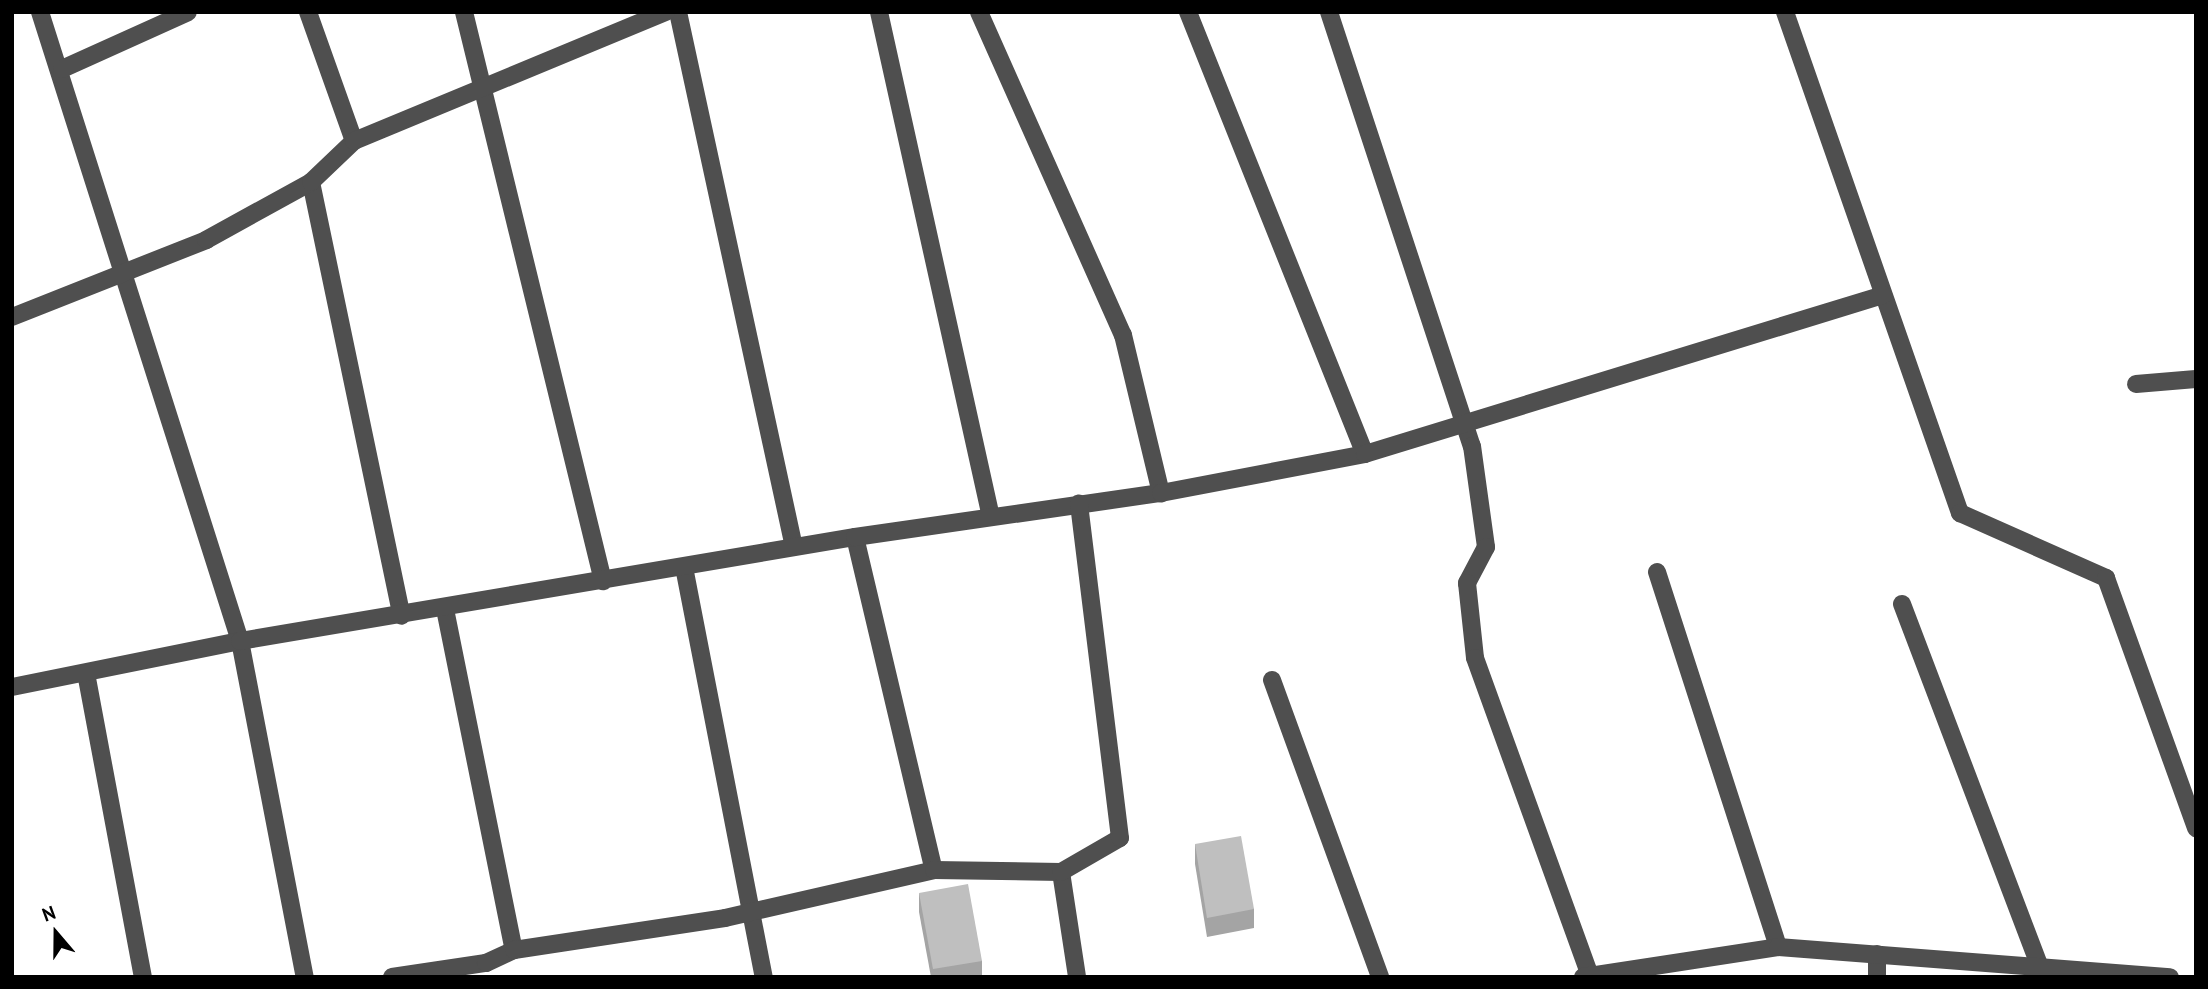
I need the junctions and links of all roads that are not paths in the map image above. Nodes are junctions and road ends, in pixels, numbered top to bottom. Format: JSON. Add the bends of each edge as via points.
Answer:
{"nodes":[{"id":1,"x":40,"y":12,"type":"edge"},
{"id":2,"x":188,"y":12,"type":"edge"},
{"id":3,"x":308,"y":12,"type":"edge"},
{"id":4,"x":464,"y":12,"type":"edge"},
{"id":5,"x":666,"y":12,"type":"edge"},
{"id":6,"x":678,"y":12,"type":"edge"},
{"id":7,"x":879,"y":12,"type":"edge"},
{"id":8,"x":979,"y":12,"type":"edge"},
{"id":9,"x":1188,"y":12,"type":"edge"},
{"id":10,"x":1329,"y":12,"type":"edge"},
{"id":11,"x":1784,"y":12,"type":"edge"},
{"id":12,"x":62,"y":69,"type":"junction"},
{"id":13,"x":488,"y":88,"type":"junction"},
{"id":14,"x":354,"y":141,"type":"junction"},
{"id":15,"x":311,"y":182,"type":"junction"},
{"id":16,"x":124,"y":274,"type":"junction"},
{"id":17,"x":1883,"y":295,"type":"junction"},
{"id":18,"x":12,"y":317,"type":"edge"},
{"id":19,"x":2196,"y":379,"type":"edge"},
{"id":20,"x":2136,"y":384,"type":"dead end"},
{"id":21,"x":1465,"y":424,"type":"junction"},
{"id":22,"x":1365,"y":454,"type":"junction"},
{"id":23,"x":1161,"y":493,"type":"junction"},
{"id":24,"x":1079,"y":503,"type":"junction"},
{"id":25,"x":991,"y":517,"type":"junction"},
{"id":26,"x":855,"y":537,"type":"junction"},
{"id":27,"x":794,"y":547,"type":"junction"},
{"id":28,"x":684,"y":567,"type":"junction"},
{"id":29,"x":1657,"y":572,"type":"dead end"},
{"id":30,"x":603,"y":582,"type":"junction"},
{"id":31,"x":1902,"y":604,"type":"dead end"},
{"id":32,"x":444,"y":609,"type":"junction"},
{"id":33,"x":402,"y":616,"type":"junction"},
{"id":34,"x":240,"y":641,"type":"junction"},
{"id":35,"x":86,"y":673,"type":"junction"},
{"id":36,"x":1272,"y":680,"type":"dead end"},
{"id":37,"x":12,"y":687,"type":"edge"},
{"id":38,"x":2196,"y":828,"type":"edge"},
{"id":39,"x":934,"y":870,"type":"junction"},
{"id":40,"x":1061,"y":872,"type":"junction"},
{"id":41,"x":751,"y":911,"type":"junction"},
{"id":42,"x":1778,"y":947,"type":"junction"},
{"id":43,"x":513,"y":950,"type":"junction"},
{"id":44,"x":1877,"y":954,"type":"junction"},
{"id":45,"x":2040,"y":967,"type":"junction"},
{"id":46,"x":1587,"y":976,"type":"edge"},
{"id":47,"x":143,"y":977,"type":"edge"},
{"id":48,"x":305,"y":977,"type":"edge"},
{"id":49,"x":392,"y":977,"type":"edge"},
{"id":50,"x":764,"y":977,"type":"edge"},
{"id":51,"x":1077,"y":977,"type":"edge"},
{"id":52,"x":1380,"y":977,"type":"edge"},
{"id":53,"x":1877,"y":977,"type":"edge"},
{"id":54,"x":2170,"y":977,"type":"edge"}],
"edges":[{"from":1,"to":12,"type":"street"},
{"from":2,"to":12,"type":"street"},
{"from":3,"to":14,"type":"street"},
{"from":4,"to":13,"type":"street"},
{"from":5,"to":13,"type":"street"},
{"from":6,"to":27,"type":"street"},
{"from":7,"to":25,"type":"street"},
{"from":8,"to":23,"type":"street","via":[[1123,335]]},
{"from":9,"to":22,"type":"street"},
{"from":10,"to":21,"type":"street"},
{"from":11,"to":17,"type":"street"},
{"from":12,"to":16,"type":"street"},
{"from":13,"to":14,"type":"street"},
{"from":13,"to":30,"type":"street"},
{"from":14,"to":15,"type":"street"},
{"from":15,"to":16,"type":"street","via":[[206,240]]},
{"from":15,"to":33,"type":"street"},
{"from":16,"to":18,"type":"street"},
{"from":16,"to":34,"type":"street"},
{"from":17,"to":21,"type":"street"},
{"from":17,"to":38,"type":"street","via":[[1960,513],[2106,578]]},
{"from":19,"to":20,"type":"street"},
{"from":21,"to":22,"type":"street"},
{"from":21,"to":46,"type":"street","via":[[1486,547],[1467,583],[1475,658]]},
{"from":22,"to":23,"type":"street"},
{"from":23,"to":24,"type":"street"},
{"from":24,"to":25,"type":"street"},
{"from":24,"to":40,"type":"street","via":[[1120,838]]},
{"from":25,"to":26,"type":"street"},
{"from":26,"to":27,"type":"street"},
{"from":26,"to":39,"type":"street"},
{"from":27,"to":28,"type":"street"},
{"from":28,"to":30,"type":"street"},
{"from":28,"to":41,"type":"street"},
{"from":29,"to":42,"type":"street"},
{"from":30,"to":32,"type":"street"},
{"from":31,"to":45,"type":"street"},
{"from":32,"to":33,"type":"street"},
{"from":32,"to":43,"type":"street"},
{"from":33,"to":34,"type":"street"},
{"from":34,"to":35,"type":"street"},
{"from":34,"to":48,"type":"street"},
{"from":35,"to":37,"type":"street"},
{"from":35,"to":47,"type":"street"},
{"from":36,"to":52,"type":"street"},
{"from":39,"to":40,"type":"street"},
{"from":39,"to":41,"type":"street"},
{"from":40,"to":51,"type":"street"},
{"from":41,"to":43,"type":"street"},
{"from":41,"to":50,"type":"street"},
{"from":42,"to":44,"type":"street"},
{"from":42,"to":46,"type":"street"},
{"from":43,"to":49,"type":"street","via":[[486,963]]},
{"from":44,"to":45,"type":"street"},
{"from":44,"to":53,"type":"street"},
{"from":45,"to":54,"type":"street"}]}
